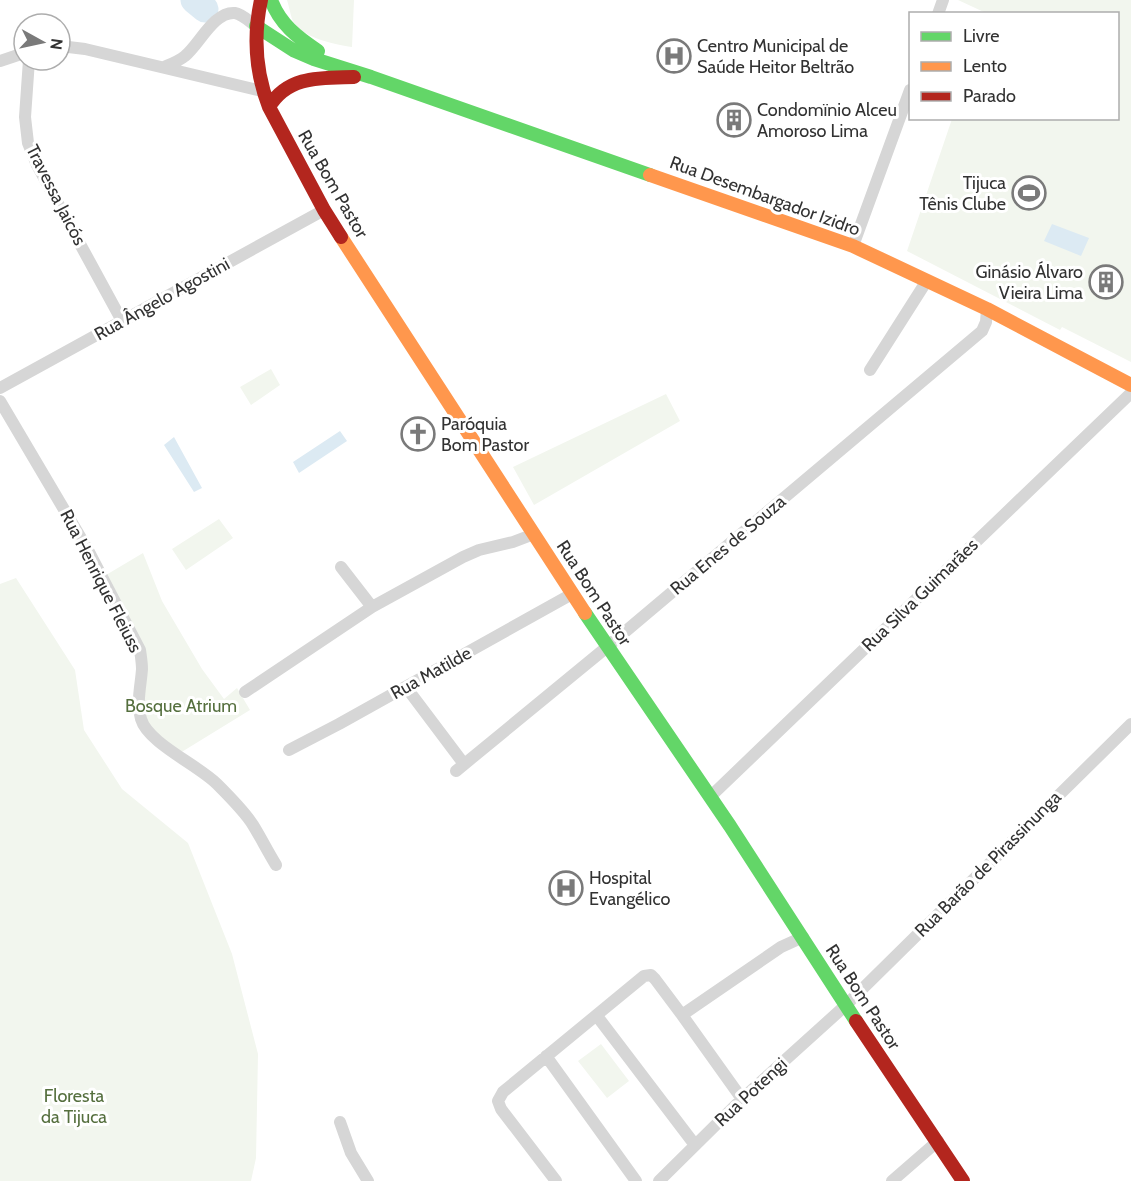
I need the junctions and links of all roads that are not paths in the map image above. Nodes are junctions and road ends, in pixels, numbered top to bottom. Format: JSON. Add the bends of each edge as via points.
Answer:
{"nodes":[{"id":1,"x":261,"y":0,"type":"edge"},
{"id":2,"x":271,"y":0,"type":"edge"},
{"id":3,"x":256,"y":26,"type":"junction"},
{"id":4,"x":72,"y":47,"type":"edge"},
{"id":5,"x":164,"y":67,"type":"junction"},
{"id":6,"x":28,"y":72,"type":"edge"},
{"id":7,"x":371,"y":76,"type":"junction"},
{"id":8,"x":262,"y":91,"type":"junction"},
{"id":9,"x":909,"y":93,"type":"edge"},
{"id":10,"x":269,"y":107,"type":"junction"},
{"id":11,"x":324,"y":210,"type":"junction"},
{"id":12,"x":853,"y":246,"type":"junction"},
{"id":13,"x":927,"y":282,"type":"junction"},
{"id":14,"x":987,"y":309,"type":"junction"},
{"id":15,"x":122,"y":321,"type":"junction"},
{"id":16,"x":870,"y":370,"type":"dead end"},
{"id":17,"x":1131,"y":385,"type":"edge"},
{"id":18,"x":0,"y":388,"type":"edge"},
{"id":19,"x":1131,"y":393,"type":"edge"},
{"id":20,"x":0,"y":401,"type":"edge"},
{"id":21,"x":534,"y":534,"type":"junction"},
{"id":22,"x":341,"y":567,"type":"dead end"},
{"id":23,"x":572,"y":594,"type":"junction"},
{"id":24,"x":372,"y":607,"type":"junction"},
{"id":25,"x":607,"y":647,"type":"junction"},
{"id":26,"x":406,"y":687,"type":"junction"},
{"id":27,"x":245,"y":692,"type":"dead end"},
{"id":28,"x":1131,"y":724,"type":"edge"},
{"id":29,"x":290,"y":750,"type":"dead end"},
{"id":30,"x":710,"y":797,"type":"junction"},
{"id":31,"x":276,"y":865,"type":"dead end"},
{"id":32,"x":803,"y":937,"type":"junction"},
{"id":33,"x":846,"y":1005,"type":"junction"},
{"id":34,"x":682,"y":1015,"type":"junction"},
{"id":35,"x":597,"y":1016,"type":"junction"},
{"id":36,"x":546,"y":1056,"type":"junction"},
{"id":37,"x":742,"y":1099,"type":"junction"},
{"id":38,"x":340,"y":1122,"type":"dead end"},
{"id":39,"x":938,"y":1141,"type":"junction"},
{"id":40,"x":695,"y":1145,"type":"junction"},
{"id":41,"x":368,"y":1181,"type":"edge"},
{"id":42,"x":556,"y":1181,"type":"edge"},
{"id":43,"x":636,"y":1181,"type":"edge"},
{"id":44,"x":659,"y":1181,"type":"edge"},
{"id":45,"x":892,"y":1181,"type":"edge"},
{"id":46,"x":963,"y":1181,"type":"edge"}],
"edges":[{"from":1,"to":3,"type":"street","name":"Rua Bom Pastor"},
{"from":2,"to":7,"type":"street","name":"Rua Desembargador Izidro","via":[[282,22],[299,39]]},
{"from":3,"to":5,"type":"street","via":[[238,14],[226,14],[211,25],[187,55]]},
{"from":3,"to":7,"type":"street","name":"Rua Desembargador Izidro","via":[[293,50]]},
{"from":3,"to":8,"type":"street","name":"Rua Bom Pastor","via":[[255,50]]},
{"from":4,"to":5,"type":"street"},
{"from":5,"to":8,"type":"street"},
{"from":6,"to":15,"type":"street","name":"Travessa Jaicós","via":[[25,117],[28,143]]},
{"from":7,"to":10,"type":"street","via":[[299,82],[278,93]]},
{"from":7,"to":12,"type":"street","name":"Rua Desembargador Izidro"},
{"from":8,"to":10,"type":"street","name":"Rua Bom Pastor"},
{"from":9,"to":12,"type":"street"},
{"from":10,"to":11,"type":"street","name":"Rua Bom Pastor"},
{"from":11,"to":15,"type":"street","name":"Rua Ângelo Agostini"},
{"from":11,"to":21,"type":"street","name":"Rua Bom Pastor"},
{"from":12,"to":13,"type":"street","name":"Rua Desembargador Izidro"},
{"from":13,"to":14,"type":"street","name":"Rua Desembargador Izidro"},
{"from":13,"to":16,"type":"street"},
{"from":14,"to":17,"type":"street","name":"Rua Desembargador Izidro"},
{"from":14,"to":25,"type":"street","name":"Rua Enes de Souza","via":[[982,331]]},
{"from":15,"to":18,"type":"street","name":"Rua Ângelo Agostini"},
{"from":19,"to":30,"type":"street","name":"Rua Silva Guimarães"},
{"from":20,"to":31,"type":"street","name":"Rua Henrique Fleiuss","via":[[88,550],[140,650],[142,722],[163,744],[216,783],[252,824]]},
{"from":21,"to":23,"type":"street","name":"Rua Bom Pastor"},
{"from":21,"to":24,"type":"street","via":[[463,557]]},
{"from":22,"to":24,"type":"street"},
{"from":23,"to":25,"type":"street","name":"Rua Bom Pastor"},
{"from":23,"to":26,"type":"street","name":"Rua Matilde"},
{"from":24,"to":27,"type":"street"},
{"from":25,"to":26,"type":"street","name":"Rua Enes de Souza","via":[[460,768]]},
{"from":25,"to":30,"type":"street","name":"Rua Bom Pastor"},
{"from":26,"to":29,"type":"street","name":"Rua Matilde"},
{"from":28,"to":33,"type":"street","name":"Rua Barão de Pirassinunga"},
{"from":30,"to":32,"type":"street","name":"Rua Bom Pastor"},
{"from":32,"to":33,"type":"street","name":"Rua Bom Pastor"},
{"from":32,"to":34,"type":"street","via":[[781,947]]},
{"from":33,"to":37,"type":"street","name":"Rua Potengi"},
{"from":33,"to":39,"type":"street","name":"Rua Bom Pastor"},
{"from":34,"to":35,"type":"street","via":[[651,975],[644,976]]},
{"from":34,"to":37,"type":"street"},
{"from":35,"to":36,"type":"street"},
{"from":35,"to":40,"type":"street"},
{"from":36,"to":42,"type":"street","via":[[503,1092],[498,1101]]},
{"from":36,"to":43,"type":"street"},
{"from":37,"to":40,"type":"street","name":"Rua Potengi"},
{"from":38,"to":41,"type":"street","via":[[351,1153]]},
{"from":39,"to":45,"type":"street"},
{"from":39,"to":46,"type":"street","name":"Rua Bom Pastor"},
{"from":40,"to":44,"type":"street","name":"Rua Potengi"}]}
